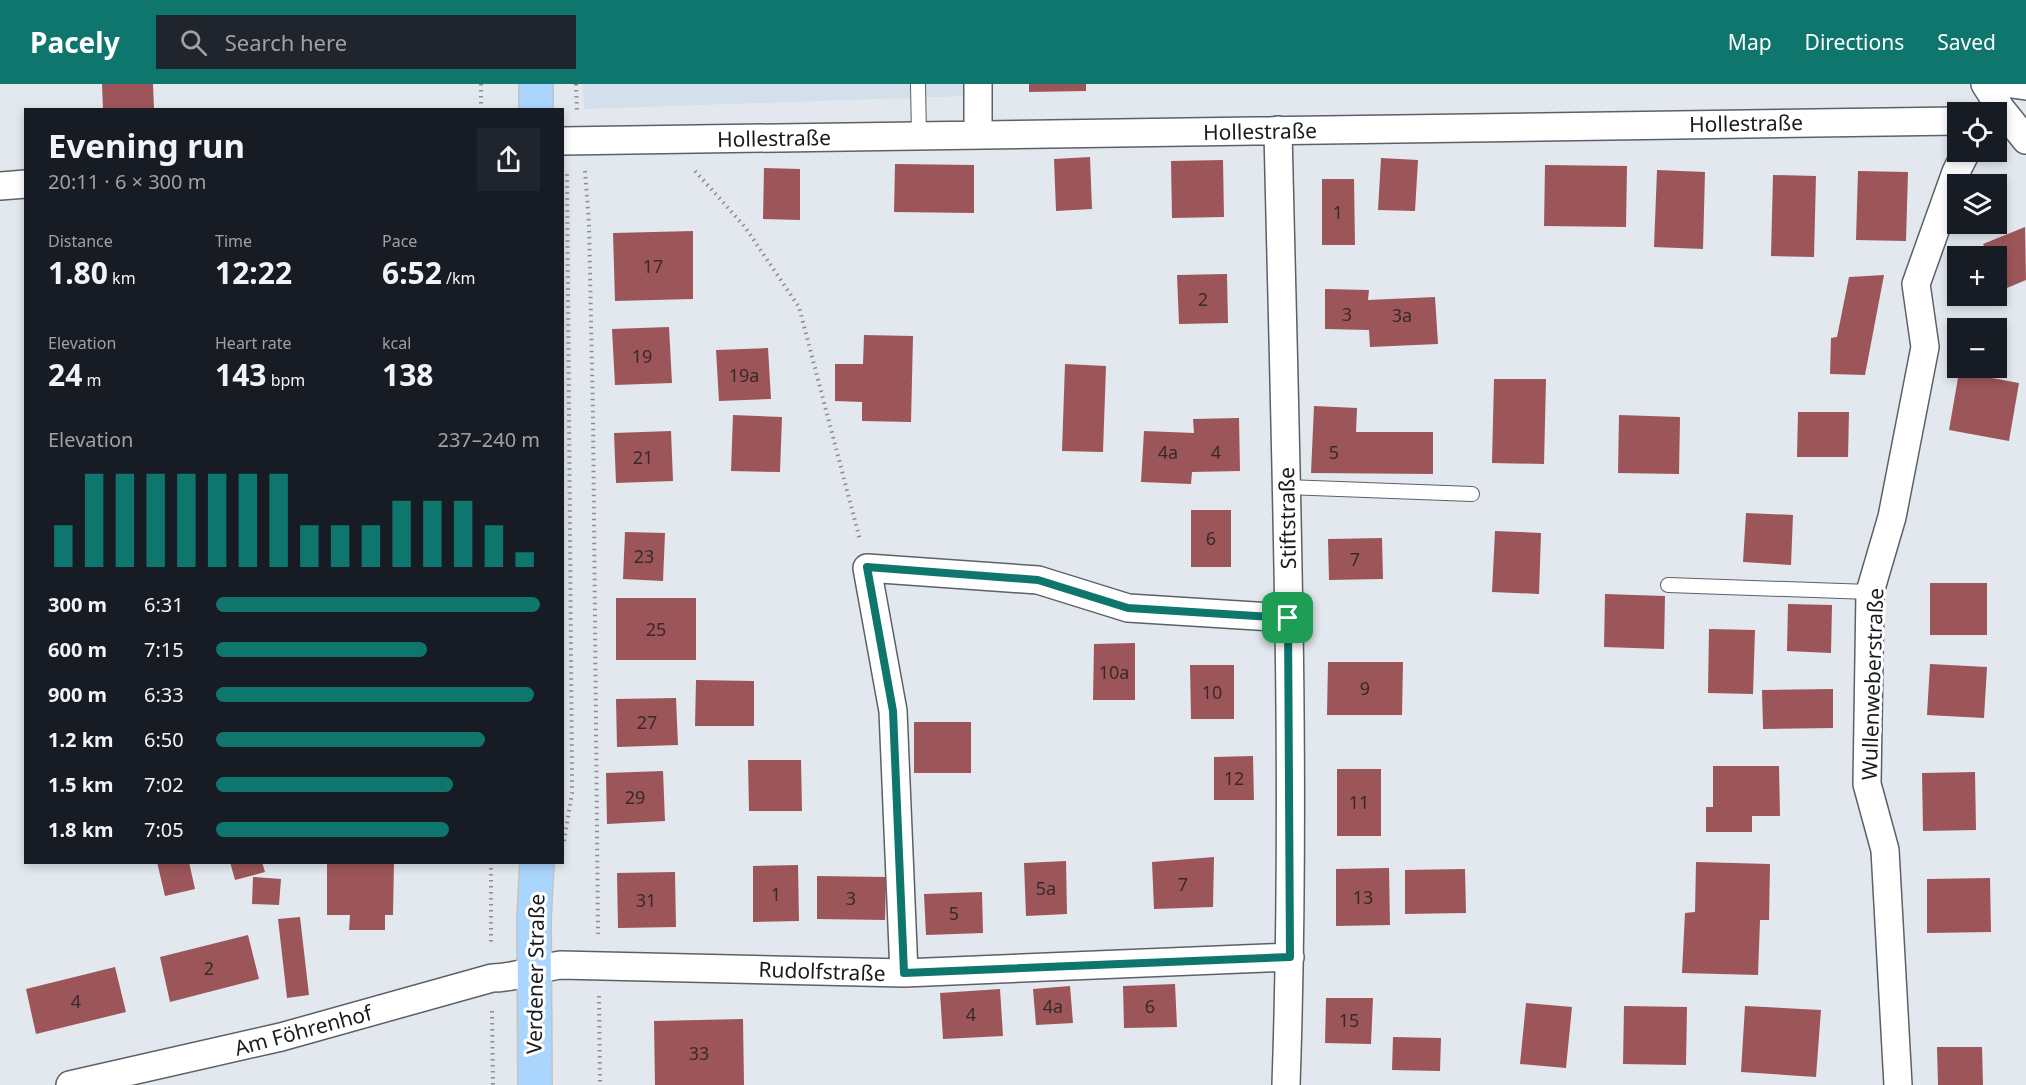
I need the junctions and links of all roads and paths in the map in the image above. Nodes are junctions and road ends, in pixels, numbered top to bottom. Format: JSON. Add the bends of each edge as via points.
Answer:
{"nodes":[{"id":1,"x":481,"y":84,"type":"edge"},
{"id":2,"x":536,"y":84,"type":"edge"},
{"id":3,"x":576,"y":84,"type":"edge"},
{"id":4,"x":918,"y":84,"type":"edge"},
{"id":5,"x":978,"y":84,"type":"edge"},
{"id":6,"x":1985,"y":84,"type":"edge"},
{"id":7,"x":2012,"y":84,"type":"edge"},
{"id":8,"x":2026,"y":86,"type":"edge"},
{"id":9,"x":1994,"y":102,"type":"edge"},
{"id":10,"x":481,"y":108,"type":"edge"},
{"id":11,"x":536,"y":108,"type":"edge"},
{"id":12,"x":2007,"y":120,"type":"edge"},
{"id":13,"x":1947,"y":121,"type":"edge"},
{"id":14,"x":1278,"y":130,"type":"junction"},
{"id":15,"x":978,"y":135,"type":"junction"},
{"id":16,"x":919,"y":136,"type":"junction"},
{"id":17,"x":666,"y":139,"type":"junction"},
{"id":18,"x":2026,"y":140,"type":"edge"},
{"id":19,"x":570,"y":141,"type":"edge"},
{"id":20,"x":1961,"y":162,"type":"edge"},
{"id":21,"x":24,"y":184,"type":"edge"},
{"id":22,"x":0,"y":186,"type":"edge"},
{"id":23,"x":1286,"y":487,"type":"junction"},
{"id":24,"x":1472,"y":494,"type":"dead end"},
{"id":25,"x":867,"y":567,"type":"junction"},
{"id":26,"x":1668,"y":585,"type":"dead end"},
{"id":27,"x":1870,"y":592,"type":"junction"},
{"id":28,"x":1288,"y":618,"type":"junction"},
{"id":29,"x":564,"y":837,"type":"edge"},
{"id":30,"x":537,"y":864,"type":"edge"},
{"id":31,"x":1290,"y":957,"type":"junction"},
{"id":32,"x":599,"y":964,"type":"junction"},
{"id":33,"x":534,"y":970,"type":"junction"},
{"id":34,"x":904,"y":973,"type":"junction"},
{"id":35,"x":70,"y":1085,"type":"edge"},
{"id":36,"x":535,"y":1085,"type":"edge"},
{"id":37,"x":600,"y":1085,"type":"edge"},
{"id":38,"x":1286,"y":1085,"type":"edge"},
{"id":39,"x":1898,"y":1085,"type":"edge"}],
"edges":[{"from":1,"to":10,"type":"path"},
{"from":2,"to":11,"type":"main road"},
{"from":3,"to":19,"type":"path","via":[[577,113]]},
{"from":4,"to":16,"type":"lane"},
{"from":5,"to":15,"type":"street"},
{"from":6,"to":9,"type":"street"},
{"from":7,"to":8,"type":"street"},
{"from":12,"to":18,"type":"street"},
{"from":13,"to":14,"type":"street","name":"Hollestraße"},
{"from":14,"to":15,"type":"street","name":"Hollestraße"},
{"from":14,"to":23,"type":"street","name":"Stiftstraße"},
{"from":15,"to":16,"type":"street","name":"Hollestraße"},
{"from":16,"to":17,"type":"street","name":"Hollestraße"},
{"from":17,"to":19,"type":"street","name":"Hollestraße"},
{"from":17,"to":25,"type":"path","via":[[745,227],[799,307]]},
{"from":19,"to":29,"type":"path","via":[[572,782]]},
{"from":19,"to":32,"type":"path","via":[[589,223]]},
{"from":20,"to":27,"type":"street","name":"Wullenweberstraße","via":[[1916,284],[1925,347],[1892,518]]},
{"from":21,"to":22,"type":"street"},
{"from":23,"to":24,"type":"lane"},
{"from":23,"to":28,"type":"street","name":"Stiftstraße"},
{"from":25,"to":28,"type":"street","via":[[1038,580],[1128,608]]},
{"from":25,"to":34,"type":"street","via":[[893,711]]},
{"from":26,"to":27,"type":"lane"},
{"from":27,"to":39,"type":"street","name":"Wullenweberstraße","via":[[1867,784],[1885,850]]},
{"from":28,"to":31,"type":"street","name":"Stiftstraße"},
{"from":30,"to":33,"type":"main road","name":"Verdener Straße"},
{"from":31,"to":34,"type":"street","name":"Rudolfstraße"},
{"from":31,"to":38,"type":"street","name":"Stiftstraße"},
{"from":32,"to":33,"type":"street","name":"Rudolfstraße"},
{"from":32,"to":34,"type":"street","name":"Rudolfstraße"},
{"from":32,"to":37,"type":"path"},
{"from":33,"to":35,"type":"street","name":"Am Föhrenhof","via":[[521,976],[492,978],[281,1037]]},
{"from":33,"to":36,"type":"main road","name":"Verdener Straße"}]}
